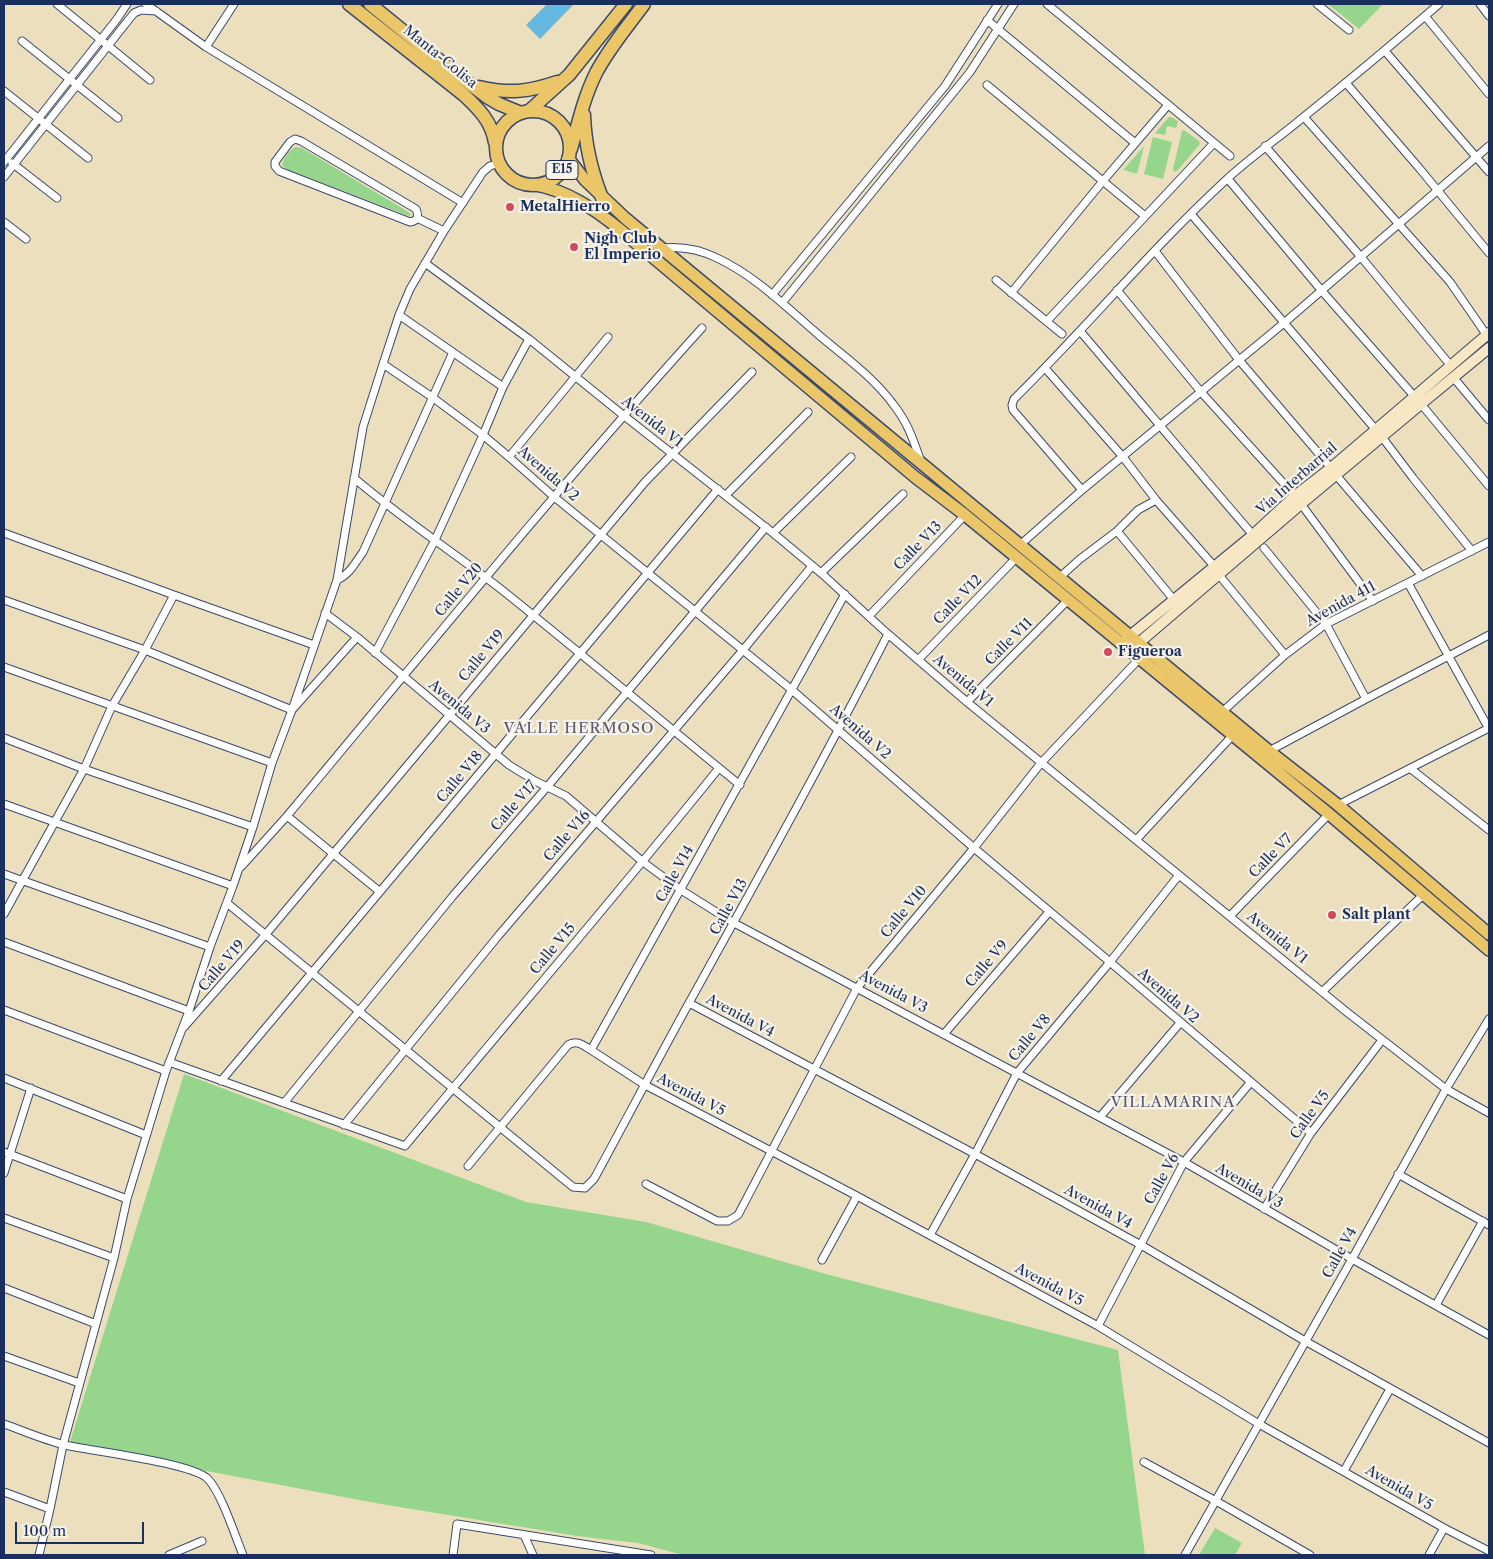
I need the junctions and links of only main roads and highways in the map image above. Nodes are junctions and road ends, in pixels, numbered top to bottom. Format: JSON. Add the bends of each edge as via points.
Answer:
{"nodes":[{"id":1,"x":349,"y":4,"type":"edge"},
{"id":2,"x":370,"y":4,"type":"edge"},
{"id":3,"x":626,"y":4,"type":"edge"},
{"id":4,"x":644,"y":4,"type":"edge"},
{"id":5,"x":562,"y":81,"type":"junction"},
{"id":6,"x":472,"y":86,"type":"junction"},
{"id":7,"x":583,"y":108,"type":"junction"},
{"id":8,"x":525,"y":112,"type":"junction"},
{"id":9,"x":495,"y":146,"type":"junction"},
{"id":10,"x":569,"y":155,"type":"junction"},
{"id":11,"x":536,"y":185,"type":"junction"},
{"id":12,"x":602,"y":198,"type":"junction"},
{"id":13,"x":1488,"y":336,"type":"edge"},
{"id":14,"x":1489,"y":348,"type":"edge"},
{"id":15,"x":1417,"y":400,"type":"junction"},
{"id":16,"x":1298,"y":500,"type":"junction"},
{"id":17,"x":1217,"y":571,"type":"junction"},
{"id":18,"x":1140,"y":643,"type":"junction"},
{"id":19,"x":1130,"y":647,"type":"junction"},
{"id":20,"x":1489,"y":934,"type":"edge"},
{"id":21,"x":1489,"y":950,"type":"edge"}],
"edges":[{"from":1,"to":9,"type":"highway","name":"Manta-Colisa","via":[[481,112],[494,133]]},
{"from":2,"to":6,"type":"highway","name":"Manta-Colisa","number":"E15"},
{"from":3,"to":5,"type":"highway"},
{"from":4,"to":7,"type":"highway","number":"E15","via":[[596,73]]},
{"from":5,"to":6,"type":"highway","via":[[521,92],[498,92]]},
{"from":5,"to":8,"type":"highway"},
{"from":6,"to":8,"type":"highway","name":"Manta-Colisa","number":"E15","via":[[493,100]]},
{"from":7,"to":10,"type":"highway","number":"E15"},
{"from":7,"to":12,"type":"highway","via":[[590,166]]},
{"from":8,"to":9,"type":"highway","via":[[503,125]]},
{"from":8,"to":10,"type":"highway","number":"E15","via":[[540,112],[559,122],[567,136]]},
{"from":9,"to":11,"type":"highway","number":"E15","via":[[503,171],[518,182]]},
{"from":10,"to":11,"type":"highway","number":"E15","via":[[556,177]]},
{"from":10,"to":12,"type":"main road","via":[[585,180]]},
{"from":11,"to":19,"type":"main road","via":[[565,194],[612,223],[915,478]]},
{"from":12,"to":19,"type":"main road","via":[[1060,577]]},
{"from":13,"to":15,"type":"main road","name":"Vía Interbarrial"},
{"from":14,"to":15,"type":"main road","name":"Vía Interbarrial"},
{"from":15,"to":16,"type":"main road","name":"Vía Interbarrial"},
{"from":16,"to":17,"type":"main road","name":"Vía Interbarrial"},
{"from":16,"to":17,"type":"main road","name":"Vía Interbarrial","via":[[1254,534]]},
{"from":17,"to":18,"type":"main road","name":"Vía Interbarrial"},
{"from":17,"to":19,"type":"main road","name":"Vía Interbarrial","via":[[1174,600]]},
{"from":18,"to":19,"type":"main road"},
{"from":18,"to":20,"type":"main road"},
{"from":19,"to":21,"type":"main road"}]}
